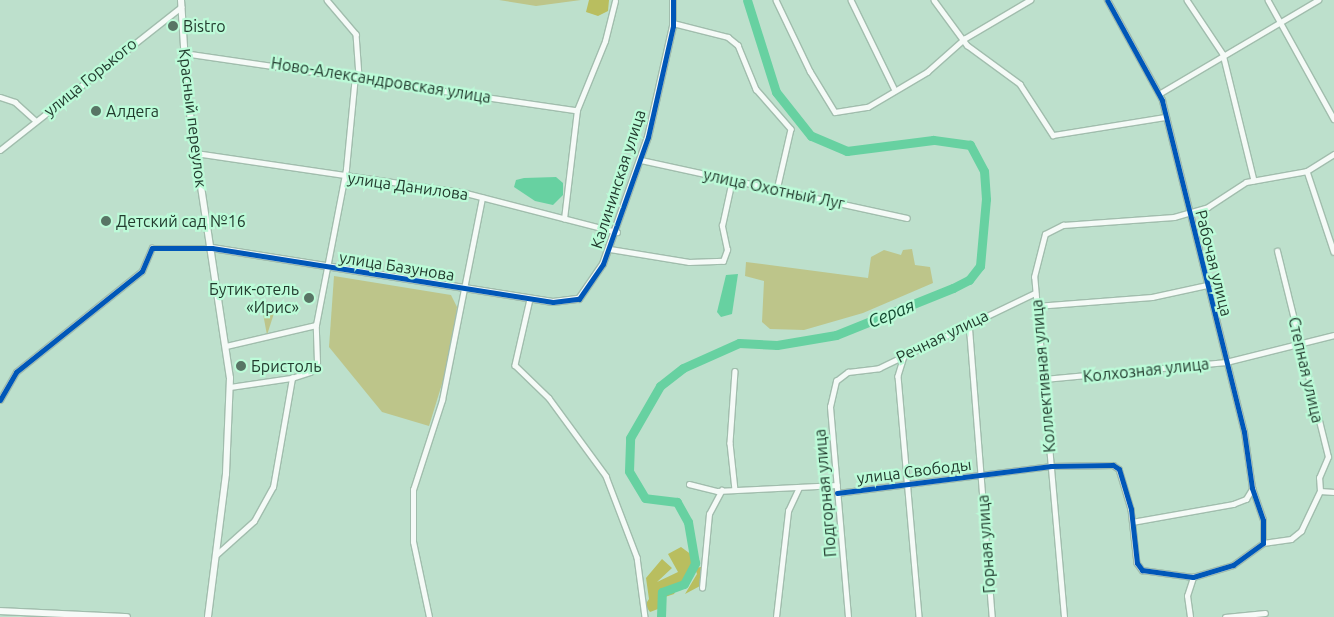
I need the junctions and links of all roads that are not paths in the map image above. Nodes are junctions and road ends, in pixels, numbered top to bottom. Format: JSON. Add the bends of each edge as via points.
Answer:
{"nodes":[{"id":1,"x":327,"y":0,"type":"edge"},
{"id":2,"x":673,"y":0,"type":"edge"},
{"id":3,"x":776,"y":0,"type":"edge"},
{"id":4,"x":851,"y":0,"type":"edge"},
{"id":5,"x":934,"y":0,"type":"edge"},
{"id":6,"x":1030,"y":0,"type":"edge"},
{"id":7,"x":1107,"y":0,"type":"edge"},
{"id":8,"x":1187,"y":0,"type":"edge"},
{"id":9,"x":1268,"y":0,"type":"edge"},
{"id":10,"x":1318,"y":0,"type":"edge"},
{"id":11,"x":615,"y":1,"type":"dead end"},
{"id":12,"x":181,"y":3,"type":"edge"},
{"id":13,"x":1280,"y":22,"type":"junction"},
{"id":14,"x":673,"y":23,"type":"junction"},
{"id":15,"x":964,"y":39,"type":"junction"},
{"id":16,"x":184,"y":53,"type":"junction"},
{"id":17,"x":1222,"y":54,"type":"junction"},
{"id":18,"x":357,"y":76,"type":"junction"},
{"id":19,"x":894,"y":88,"type":"junction"},
{"id":20,"x":1159,"y":94,"type":"junction"},
{"id":21,"x":0,"y":97,"type":"edge"},
{"id":22,"x":577,"y":110,"type":"junction"},
{"id":23,"x":1166,"y":117,"type":"junction"},
{"id":24,"x":1334,"y":119,"type":"edge"},
{"id":25,"x":36,"y":120,"type":"junction"},
{"id":26,"x":0,"y":150,"type":"edge"},
{"id":27,"x":196,"y":153,"type":"junction"},
{"id":28,"x":1334,"y":154,"type":"edge"},
{"id":29,"x":641,"y":160,"type":"junction"},
{"id":30,"x":1307,"y":171,"type":"junction"},
{"id":31,"x":344,"y":176,"type":"junction"},
{"id":32,"x":732,"y":180,"type":"junction"},
{"id":33,"x":1254,"y":180,"type":"junction"},
{"id":34,"x":777,"y":190,"type":"junction"},
{"id":35,"x":482,"y":198,"type":"junction"},
{"id":36,"x":1189,"y":211,"type":"junction"},
{"id":37,"x":907,"y":218,"type":"dead end"},
{"id":38,"x":564,"y":219,"type":"junction"},
{"id":39,"x":617,"y":232,"type":"junction"},
{"id":40,"x":212,"y":248,"type":"junction"},
{"id":41,"x":610,"y":249,"type":"junction"},
{"id":42,"x":1277,"y":251,"type":"dead end"},
{"id":43,"x":1334,"y":252,"type":"edge"},
{"id":44,"x":330,"y":268,"type":"junction"},
{"id":45,"x":1207,"y":285,"type":"junction"},
{"id":46,"x":466,"y":289,"type":"junction"},
{"id":47,"x":1035,"y":293,"type":"junction"},
{"id":48,"x":530,"y":299,"type":"junction"},
{"id":49,"x":578,"y":299,"type":"joint"},
{"id":50,"x":1036,"y":306,"type":"junction"},
{"id":51,"x":969,"y":322,"type":"junction"},
{"id":52,"x":316,"y":325,"type":"junction"},
{"id":53,"x":1334,"y":335,"type":"edge"},
{"id":54,"x":1299,"y":342,"type":"junction"},
{"id":55,"x":226,"y":346,"type":"junction"},
{"id":56,"x":905,"y":353,"type":"junction"},
{"id":57,"x":1226,"y":362,"type":"junction"},
{"id":58,"x":735,"y":371,"type":"dead end"},
{"id":59,"x":848,"y":372,"type":"joint"},
{"id":60,"x":292,"y":378,"type":"junction"},
{"id":61,"x":1044,"y":379,"type":"junction"},
{"id":62,"x":230,"y":387,"type":"junction"},
{"id":63,"x":0,"y":400,"type":"edge"},
{"id":64,"x":1051,"y":466,"type":"junction"},
{"id":65,"x":982,"y":475,"type":"junction"},
{"id":66,"x":689,"y":484,"type":"dead end"},
{"id":67,"x":836,"y":485,"type":"junction"},
{"id":68,"x":907,"y":486,"type":"junction"},
{"id":69,"x":799,"y":487,"type":"junction"},
{"id":70,"x":1252,"y":488,"type":"junction"},
{"id":71,"x":722,"y":490,"type":"junction"},
{"id":72,"x":735,"y":490,"type":"junction"},
{"id":73,"x":1320,"y":491,"type":"junction"},
{"id":74,"x":837,"y":492,"type":"junction"},
{"id":75,"x":1334,"y":492,"type":"edge"},
{"id":76,"x":1132,"y":522,"type":"junction"},
{"id":77,"x":1263,"y":543,"type":"junction"},
{"id":78,"x":215,"y":556,"type":"junction"},
{"id":79,"x":1193,"y":578,"type":"junction"},
{"id":80,"x":702,"y":588,"type":"dead end"},
{"id":81,"x":0,"y":611,"type":"edge"},
{"id":82,"x":1265,"y":613,"type":"dead end"},
{"id":83,"x":127,"y":617,"type":"edge"},
{"id":84,"x":208,"y":617,"type":"edge"},
{"id":85,"x":429,"y":617,"type":"edge"},
{"id":86,"x":645,"y":617,"type":"edge"},
{"id":87,"x":776,"y":617,"type":"edge"},
{"id":88,"x":848,"y":617,"type":"edge"},
{"id":89,"x":919,"y":617,"type":"edge"},
{"id":90,"x":992,"y":617,"type":"edge"},
{"id":91,"x":1064,"y":617,"type":"edge"},
{"id":92,"x":1190,"y":617,"type":"edge"},
{"id":93,"x":1225,"y":617,"type":"edge"}],
"edges":[{"from":1,"to":18,"type":"street","via":[[356,34]]},
{"from":2,"to":14,"type":"street","name":"Калининская улица"},
{"from":3,"to":19,"type":"street","via":[[835,112],[868,107]]},
{"from":4,"to":19,"type":"street"},
{"from":5,"to":15,"type":"street"},
{"from":6,"to":15,"type":"street"},
{"from":7,"to":20,"type":"street","name":"Рабочая улица"},
{"from":8,"to":17,"type":"street"},
{"from":9,"to":13,"type":"street"},
{"from":10,"to":13,"type":"street"},
{"from":11,"to":22,"type":"street","via":[[605,41]]},
{"from":12,"to":16,"type":"street","name":"Красный переулок"},
{"from":12,"to":25,"type":"street","name":"улица Горького"},
{"from":13,"to":17,"type":"street"},
{"from":13,"to":24,"type":"street"},
{"from":14,"to":29,"type":"street","name":"Калининская улица"},
{"from":14,"to":34,"type":"street","via":[[734,41],[756,89],[787,124],[792,134]]},
{"from":15,"to":19,"type":"street","via":[[927,72]]},
{"from":15,"to":23,"type":"street","via":[[1020,84],[1053,135]]},
{"from":16,"to":18,"type":"street","name":"Ново-Александровская улица"},
{"from":16,"to":27,"type":"street","name":"Красный переулок"},
{"from":17,"to":20,"type":"street"},
{"from":17,"to":33,"type":"street"},
{"from":18,"to":22,"type":"street","name":"Ново-Александровская улица"},
{"from":18,"to":31,"type":"street"},
{"from":20,"to":23,"type":"street","name":"Рабочая улица"},
{"from":21,"to":25,"type":"street","via":[[15,102]]},
{"from":22,"to":38,"type":"street"},
{"from":23,"to":36,"type":"street","name":"Рабочая улица"},
{"from":25,"to":26,"type":"street","name":"улица Горького"},
{"from":27,"to":31,"type":"street","name":"улица Данилова"},
{"from":27,"to":40,"type":"street","name":"Красный переулок"},
{"from":28,"to":30,"type":"street"},
{"from":29,"to":32,"type":"street","name":"улица Охотный Луг"},
{"from":29,"to":39,"type":"street","name":"Калининская улица"},
{"from":30,"to":33,"type":"street"},
{"from":30,"to":43,"type":"street"},
{"from":31,"to":35,"type":"street","name":"улица Данилова"},
{"from":31,"to":44,"type":"street"},
{"from":32,"to":34,"type":"street","name":"улица Охотный Луг"},
{"from":32,"to":41,"type":"street","via":[[722,226],[727,250],[723,261],[689,262]]},
{"from":33,"to":36,"type":"street","via":[[1208,207]]},
{"from":34,"to":37,"type":"street","name":"улица Охотный Луг"},
{"from":35,"to":38,"type":"street","name":"улица Данилова"},
{"from":35,"to":46,"type":"street"},
{"from":36,"to":45,"type":"street","name":"Рабочая улица"},
{"from":36,"to":47,"type":"street","name":"Коллективная улица","via":[[1174,217],[1050,228],[1038,255]]},
{"from":38,"to":39,"type":"street","name":"улица Данилова"},
{"from":39,"to":41,"type":"street","name":"Калининская улица"},
{"from":40,"to":44,"type":"street","name":"улица Базунова"},
{"from":40,"to":55,"type":"street","name":"Красный переулок"},
{"from":40,"to":63,"type":"street","via":[[152,248],[142,271],[16,372]]},
{"from":41,"to":49,"type":"street","name":"Калининская улица","via":[[595,280]]},
{"from":42,"to":54,"type":"street","name":"Степная улица"},
{"from":44,"to":46,"type":"street","name":"улица Базунова"},
{"from":44,"to":52,"type":"street"},
{"from":45,"to":50,"type":"street","via":[[1152,297]]},
{"from":45,"to":57,"type":"street","name":"Рабочая улица"},
{"from":46,"to":48,"type":"street","name":"улица Базунова"},
{"from":46,"to":85,"type":"street","via":[[442,400],[413,490],[412,532]]},
{"from":47,"to":50,"type":"street","name":"Коллективная улица"},
{"from":47,"to":51,"type":"street","name":"Речная улица"},
{"from":48,"to":49,"type":"street","name":"улица Базунова","via":[[553,302]]},
{"from":48,"to":86,"type":"street","via":[[515,365],[549,398],[606,476],[637,557]]},
{"from":50,"to":61,"type":"street","name":"Коллективная улица"},
{"from":51,"to":56,"type":"street","name":"Речная улица"},
{"from":51,"to":65,"type":"street","name":"Горная улица"},
{"from":52,"to":55,"type":"street"},
{"from":52,"to":60,"type":"street","via":[[318,362],[310,372]]},
{"from":53,"to":54,"type":"street","name":"Колхозная улица"},
{"from":54,"to":57,"type":"street","name":"Колхозная улица"},
{"from":54,"to":73,"type":"street","name":"Степная улица","via":[[1328,457],[1319,478]]},
{"from":55,"to":62,"type":"street","name":"Красный переулок"},
{"from":56,"to":59,"type":"street","name":"Речная улица","via":[[879,368]]},
{"from":56,"to":68,"type":"street","via":[[898,376]]},
{"from":57,"to":61,"type":"street","name":"Колхозная улица"},
{"from":57,"to":70,"type":"street","name":"Рабочая улица"},
{"from":58,"to":72,"type":"street","via":[[730,443]]},
{"from":59,"to":67,"type":"street","name":"Подгорная улица","via":[[832,392]]},
{"from":60,"to":62,"type":"street"},
{"from":60,"to":78,"type":"street","via":[[273,487],[254,521]]},
{"from":61,"to":64,"type":"street","name":"Коллективная улица"},
{"from":62,"to":78,"type":"street","name":"Красный переулок","via":[[226,474]]},
{"from":64,"to":65,"type":"street","name":"улица Свободы"},
{"from":64,"to":76,"type":"street","name":"улица Свободы","via":[[1113,465],[1119,469]]},
{"from":64,"to":91,"type":"street","name":"Коллективная улица"},
{"from":65,"to":68,"type":"street","name":"улица Свободы"},
{"from":65,"to":90,"type":"street","name":"Горная улица"},
{"from":66,"to":71,"type":"street","name":"улица Свободы"},
{"from":67,"to":69,"type":"street","name":"улица Свободы"},
{"from":67,"to":74,"type":"street","name":"Подгорная улица"},
{"from":68,"to":74,"type":"street","name":"улица Свободы"},
{"from":68,"to":89,"type":"street"},
{"from":69,"to":72,"type":"street","name":"улица Свободы"},
{"from":69,"to":87,"type":"street","via":[[788,512]]},
{"from":70,"to":76,"type":"street","via":[[1246,499],[1233,504]]},
{"from":70,"to":77,"type":"street","name":"Рабочая улица","via":[[1263,520]]},
{"from":71,"to":72,"type":"street","name":"улица Свободы"},
{"from":71,"to":80,"type":"street","via":[[709,514]]},
{"from":73,"to":75,"type":"street"},
{"from":73,"to":77,"type":"street","name":"Степная улица","via":[[1297,535]]},
{"from":74,"to":88,"type":"street","name":"Подгорная улица"},
{"from":76,"to":79,"type":"street","via":[[1137,563],[1142,570]]},
{"from":77,"to":79,"type":"street","via":[[1233,565]]},
{"from":78,"to":84,"type":"street","name":"Красный переулок"},
{"from":79,"to":92,"type":"street","via":[[1187,596]]},
{"from":81,"to":83,"type":"street"},
{"from":82,"to":93,"type":"street"}]}
